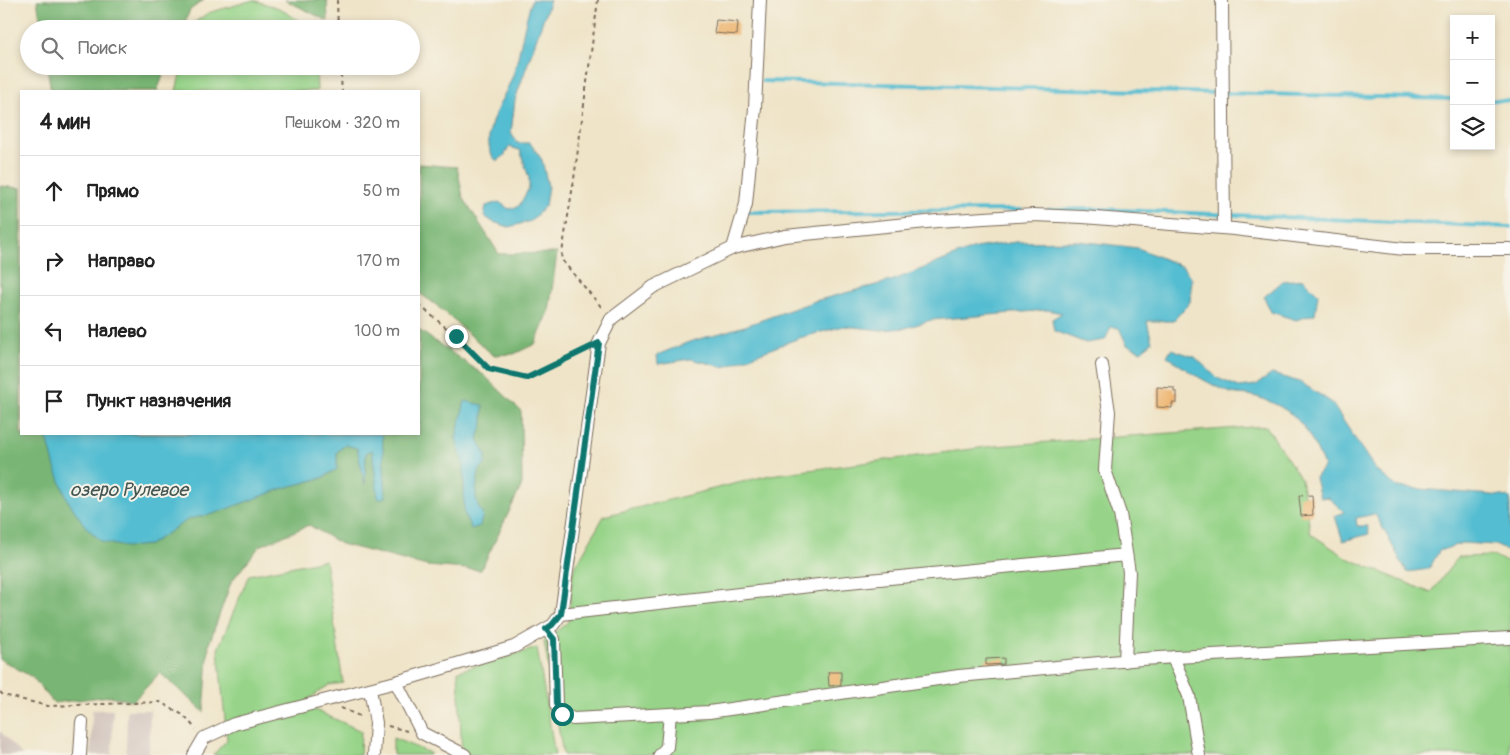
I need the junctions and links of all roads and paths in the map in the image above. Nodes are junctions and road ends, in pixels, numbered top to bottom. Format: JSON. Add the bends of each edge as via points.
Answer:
{"nodes":[{"id":1,"x":337,"y":0,"type":"edge"},
{"id":2,"x":598,"y":0,"type":"edge"},
{"id":3,"x":760,"y":0,"type":"edge"},
{"id":4,"x":1222,"y":0,"type":"edge"},
{"id":5,"x":338,"y":20,"type":"edge"},
{"id":6,"x":341,"y":75,"type":"edge"},
{"id":7,"x":342,"y":90,"type":"edge"},
{"id":8,"x":1224,"y":228,"type":"junction"},
{"id":9,"x":734,"y":248,"type":"junction"},
{"id":10,"x":1510,"y":249,"type":"edge"},
{"id":11,"x":420,"y":306,"type":"edge"},
{"id":12,"x":611,"y":319,"type":"junction"},
{"id":13,"x":599,"y":343,"type":"junction"},
{"id":14,"x":1102,"y":365,"type":"dead end"},
{"id":15,"x":1126,"y":556,"type":"junction"},
{"id":16,"x":561,"y":614,"type":"junction"},
{"id":17,"x":546,"y":629,"type":"junction"},
{"id":18,"x":1510,"y":638,"type":"edge"},
{"id":19,"x":1173,"y":657,"type":"junction"},
{"id":20,"x":1125,"y":661,"type":"junction"},
{"id":21,"x":396,"y":682,"type":"junction"},
{"id":22,"x":370,"y":689,"type":"junction"},
{"id":23,"x":0,"y":692,"type":"edge"},
{"id":24,"x":670,"y":714,"type":"junction"},
{"id":25,"x":82,"y":722,"type":"dead end"},
{"id":26,"x":204,"y":738,"type":"junction"},
{"id":27,"x":437,"y":740,"type":"junction"},
{"id":28,"x":80,"y":755,"type":"edge"},
{"id":29,"x":194,"y":755,"type":"edge"},
{"id":30,"x":374,"y":755,"type":"edge"},
{"id":31,"x":438,"y":755,"type":"edge"},
{"id":32,"x":464,"y":755,"type":"edge"},
{"id":33,"x":660,"y":755,"type":"edge"},
{"id":34,"x":1199,"y":755,"type":"edge"}],
"edges":[{"from":1,"to":5,"type":"path"},
{"from":2,"to":12,"type":"path","via":[[561,259]]},
{"from":3,"to":9,"type":"street","via":[[756,108],[746,204]]},
{"from":4,"to":8,"type":"street"},
{"from":6,"to":7,"type":"path"},
{"from":8,"to":9,"type":"street","via":[[1033,214],[785,236]]},
{"from":8,"to":10,"type":"street","via":[[1404,249]]},
{"from":9,"to":12,"type":"street","via":[[653,287]]},
{"from":11,"to":13,"type":"path","via":[[489,369],[527,378]]},
{"from":12,"to":13,"type":"street"},
{"from":13,"to":16,"type":"street"},
{"from":14,"to":15,"type":"street","via":[[1109,412],[1105,470],[1120,514]]},
{"from":15,"to":16,"type":"street","via":[[828,584]]},
{"from":15,"to":20,"type":"street","via":[[1129,572]]},
{"from":16,"to":17,"type":"street"},
{"from":17,"to":21,"type":"street","via":[[514,647]]},
{"from":17,"to":24,"type":"street","via":[[554,639],[556,704],[562,714],[572,719]]},
{"from":18,"to":19,"type":"street"},
{"from":19,"to":20,"type":"street"},
{"from":19,"to":34,"type":"street","via":[[1189,696]]},
{"from":20,"to":24,"type":"street","via":[[959,676],[710,712]]},
{"from":21,"to":22,"type":"street"},
{"from":21,"to":27,"type":"street","via":[[422,733]]},
{"from":22,"to":26,"type":"street","via":[[234,724]]},
{"from":22,"to":30,"type":"street","via":[[376,723]]},
{"from":23,"to":26,"type":"path","via":[[48,706],[160,702],[183,715]]},
{"from":24,"to":33,"type":"street","via":[[667,747]]},
{"from":25,"to":28,"type":"street"},
{"from":26,"to":29,"type":"street"},
{"from":27,"to":31,"type":"street"},
{"from":27,"to":32,"type":"street"}]}
